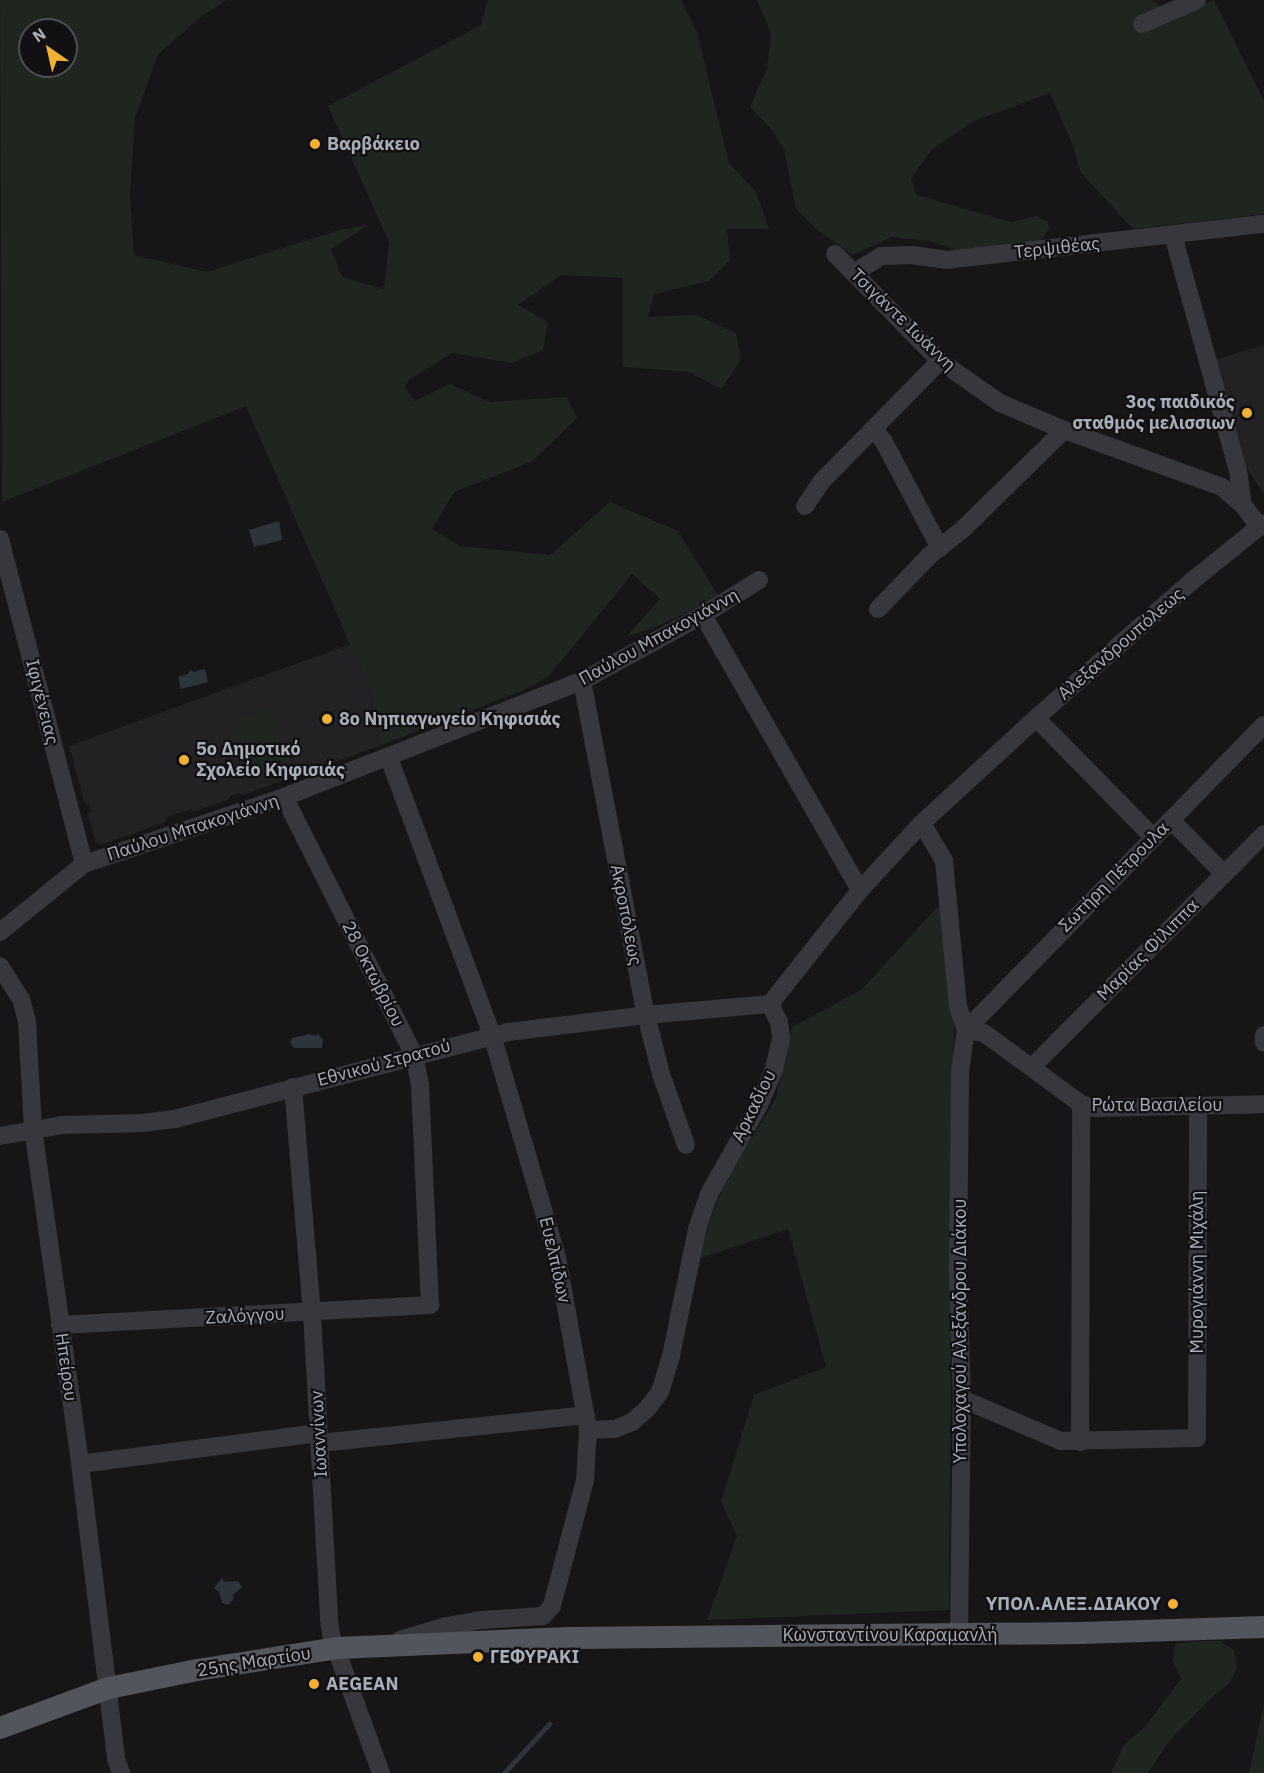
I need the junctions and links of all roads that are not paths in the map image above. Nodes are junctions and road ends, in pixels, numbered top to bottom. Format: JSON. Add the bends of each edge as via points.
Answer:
{"nodes":[{"id":1,"x":1197,"y":0,"type":"edge"},
{"id":2,"x":1142,"y":24,"type":"dead end"},
{"id":3,"x":1264,"y":224,"type":"edge"},
{"id":4,"x":1173,"y":235,"type":"junction"},
{"id":5,"x":835,"y":254,"type":"dead end"},
{"id":6,"x":855,"y":273,"type":"junction"},
{"id":7,"x":940,"y":361,"type":"junction"},
{"id":8,"x":874,"y":429,"type":"junction"},
{"id":9,"x":1064,"y":430,"type":"junction"},
{"id":10,"x":1243,"y":505,"type":"junction"},
{"id":11,"x":805,"y":506,"type":"dead end"},
{"id":12,"x":1262,"y":525,"type":"edge"},
{"id":13,"x":0,"y":539,"type":"edge"},
{"id":14,"x":940,"y":548,"type":"junction"},
{"id":15,"x":759,"y":580,"type":"dead end"},
{"id":16,"x":878,"y":609,"type":"dead end"},
{"id":17,"x":703,"y":615,"type":"junction"},
{"id":18,"x":582,"y":681,"type":"junction"},
{"id":19,"x":1036,"y":718,"type":"junction"},
{"id":20,"x":1264,"y":725,"type":"edge"},
{"id":21,"x":389,"y":758,"type":"junction"},
{"id":22,"x":284,"y":797,"type":"junction"},
{"id":23,"x":1171,"y":820,"type":"junction"},
{"id":24,"x":922,"y":823,"type":"junction"},
{"id":25,"x":1264,"y":834,"type":"edge"},
{"id":26,"x":1153,"y":837,"type":"junction"},
{"id":27,"x":84,"y":864,"type":"junction"},
{"id":28,"x":1223,"y":873,"type":"junction"},
{"id":29,"x":860,"y":890,"type":"junction"},
{"id":30,"x":0,"y":932,"type":"edge"},
{"id":31,"x":0,"y":966,"type":"edge"},
{"id":32,"x":770,"y":1004,"type":"junction"},
{"id":33,"x":646,"y":1015,"type":"junction"},
{"id":34,"x":966,"y":1030,"type":"junction"},
{"id":35,"x":492,"y":1035,"type":"junction"},
{"id":36,"x":1264,"y":1035,"type":"edge"},
{"id":37,"x":1264,"y":1043,"type":"edge"},
{"id":38,"x":414,"y":1055,"type":"junction"},
{"id":39,"x":1032,"y":1067,"type":"junction"},
{"id":40,"x":293,"y":1088,"type":"junction"},
{"id":41,"x":1081,"y":1104,"type":"junction"},
{"id":42,"x":1263,"y":1104,"type":"edge"},
{"id":43,"x":1198,"y":1107,"type":"junction"},
{"id":44,"x":33,"y":1128,"type":"junction"},
{"id":45,"x":0,"y":1136,"type":"edge"},
{"id":46,"x":686,"y":1145,"type":"dead end"},
{"id":47,"x":430,"y":1305,"type":"joint"},
{"id":48,"x":312,"y":1313,"type":"junction"},
{"id":49,"x":60,"y":1325,"type":"junction"},
{"id":50,"x":962,"y":1399,"type":"junction"},
{"id":51,"x":587,"y":1423,"type":"junction"},
{"id":52,"x":319,"y":1438,"type":"junction"},
{"id":53,"x":1080,"y":1442,"type":"junction"},
{"id":54,"x":80,"y":1464,"type":"junction"},
{"id":55,"x":1264,"y":1627,"type":"edge"},
{"id":56,"x":959,"y":1634,"type":"junction"},
{"id":57,"x":516,"y":1640,"type":"joint"},
{"id":58,"x":384,"y":1645,"type":"junction"},
{"id":59,"x":338,"y":1648,"type":"junction"},
{"id":60,"x":109,"y":1688,"type":"junction"},
{"id":61,"x":0,"y":1728,"type":"edge"},
{"id":62,"x":121,"y":1773,"type":"edge"},
{"id":63,"x":381,"y":1773,"type":"edge"}],
"edges":[{"from":1,"to":2,"type":"street"},
{"from":3,"to":4,"type":"street","name":"Τερψιθέας"},
{"from":4,"to":6,"type":"street","name":"Τερψιθέας","via":[[946,260],[881,256]]},
{"from":4,"to":10,"type":"street","via":[[1238,471]]},
{"from":5,"to":6,"type":"street","name":"Τσιγάντε Ιωάννη"},
{"from":6,"to":7,"type":"street","name":"Τσιγάντε Ιωάννη"},
{"from":7,"to":8,"type":"street"},
{"from":7,"to":9,"type":"street","name":"Τσιγάντε Ιωάννη","via":[[1000,403]]},
{"from":8,"to":11,"type":"street","via":[[821,482]]},
{"from":8,"to":14,"type":"street"},
{"from":9,"to":10,"type":"street","name":"Τσιγάντε Ιωάννη","via":[[1222,487]]},
{"from":9,"to":14,"type":"street"},
{"from":10,"to":12,"type":"street","name":"Τσιγάντε Ιωάννη"},
{"from":12,"to":19,"type":"street","name":"Αλεξανδρουπόλεως"},
{"from":13,"to":27,"type":"street","name":"Ιφιγένειας"},
{"from":14,"to":16,"type":"street"},
{"from":15,"to":17,"type":"street","name":"Παύλου Μπακογιάννη"},
{"from":17,"to":18,"type":"street","name":"Παύλου Μπακογιάννη"},
{"from":17,"to":29,"type":"street"},
{"from":18,"to":21,"type":"street","name":"Παύλου Μπακογιάννη"},
{"from":18,"to":33,"type":"street","name":"Ακροπόλεως"},
{"from":19,"to":24,"type":"street","name":"Αλεξανδρουπόλεως"},
{"from":19,"to":26,"type":"street"},
{"from":20,"to":23,"type":"street","name":"Σωτήρη Πέτρουλα"},
{"from":21,"to":22,"type":"street","name":"Παύλου Μπακογιάννη"},
{"from":21,"to":35,"type":"street","name":"Ευελπίδων"},
{"from":22,"to":27,"type":"street","name":"Παύλου Μπακογιάννη"},
{"from":22,"to":38,"type":"street","name":"28 Οκτωβρίου"},
{"from":23,"to":26,"type":"street","name":"Σωτήρη Πέτρουλα"},
{"from":23,"to":28,"type":"street"},
{"from":24,"to":29,"type":"street"},
{"from":24,"to":34,"type":"street","via":[[944,861],[958,1006]]},
{"from":25,"to":28,"type":"street","name":"Μαρίας Φίλιππα"},
{"from":26,"to":34,"type":"street","name":"Σωτήρη Πέτρουλα"},
{"from":27,"to":30,"type":"street","name":"Παύλου Μπακογιάννη"},
{"from":28,"to":39,"type":"street","name":"Μαρίας Φίλιππα"},
{"from":29,"to":32,"type":"street"},
{"from":31,"to":44,"type":"street","name":"Ηπείρου","via":[[21,999],[27,1022]]},
{"from":32,"to":33,"type":"street","name":"Εθνικού Στρατού"},
{"from":32,"to":51,"type":"street","name":"Αρκαδίου","via":[[779,1022],[781,1038],[774,1069],[759,1105],[709,1194],[697,1229],[660,1392],[632,1422],[615,1429]]},
{"from":33,"to":35,"type":"street","name":"Εθνικού Στρατού"},
{"from":33,"to":46,"type":"street","name":"Ακροπόλεως","via":[[661,1074]]},
{"from":34,"to":39,"type":"street","name":"Ρώτα Βασιλείου","via":[[984,1033]]},
{"from":34,"to":50,"type":"street","name":"Υπολοχαγού Αλεξάνδρου Διάκου","via":[[960,1071],[958,1270]]},
{"from":35,"to":38,"type":"street","name":"Εθνικού Στρατού"},
{"from":35,"to":51,"type":"street","name":"Ευελπίδων","via":[[557,1257]]},
{"from":36,"to":37,"type":"street"},
{"from":38,"to":40,"type":"street","name":"Εθνικού Στρατού"},
{"from":38,"to":47,"type":"street","name":"28 Οκτωβρίου","via":[[420,1085]]},
{"from":39,"to":41,"type":"street","name":"Ρώτα Βασιλείου"},
{"from":40,"to":44,"type":"street","name":"Εθνικού Στρατού","via":[[175,1119]]},
{"from":40,"to":48,"type":"street","name":"Ιωαννίνων"},
{"from":41,"to":43,"type":"street","name":"Ρώτα Βασιλείου","via":[[1094,1108]]},
{"from":41,"to":53,"type":"street"},
{"from":42,"to":43,"type":"street","name":"Ρώτα Βασιλείου"},
{"from":43,"to":53,"type":"street","name":"Μυρογιάννη Μιχάλη","via":[[1197,1438]]},
{"from":44,"to":45,"type":"street","name":"Εθνικού Στρατού"},
{"from":44,"to":49,"type":"street","name":"Ηπείρου"},
{"from":47,"to":48,"type":"street","name":"Ζαλόγγου"},
{"from":48,"to":49,"type":"street","name":"Ζαλόγγου"},
{"from":48,"to":52,"type":"street","name":"Ιωαννίνων"},
{"from":49,"to":54,"type":"street","name":"Ηπείρου"},
{"from":50,"to":53,"type":"street","via":[[1061,1441]]},
{"from":50,"to":56,"type":"street","name":"Υπολοχαγού Αλεξάνδρου Διάκου"},
{"from":51,"to":52,"type":"street","name":"Αρκαδίου"},
{"from":51,"to":58,"type":"street","name":"Ευελπίδων","via":[[585,1480],[571,1542],[557,1594],[543,1616],[446,1626]]},
{"from":52,"to":54,"type":"street","name":"Αρκαδίου"},
{"from":52,"to":59,"type":"street","name":"Ιωαννίνων","via":[[329,1620]]},
{"from":54,"to":60,"type":"street","name":"Ηπείρου"},
{"from":55,"to":56,"type":"main road","name":"Κωνσταντίνου Καραμανλή"},
{"from":56,"to":57,"type":"main road","name":"Κωνσταντίνου Καραμανλή"},
{"from":57,"to":58,"type":"main road","name":"25ης Μαρτίου"},
{"from":58,"to":59,"type":"main road","name":"25ης Μαρτίου"},
{"from":59,"to":60,"type":"main road","name":"25ης Μαρτίου"},
{"from":59,"to":63,"type":"street","name":"Ιωαννίνων"},
{"from":60,"to":61,"type":"main road","name":"25ης Μαρτίου"},
{"from":60,"to":62,"type":"street","name":"Ηπείρου"}]}
